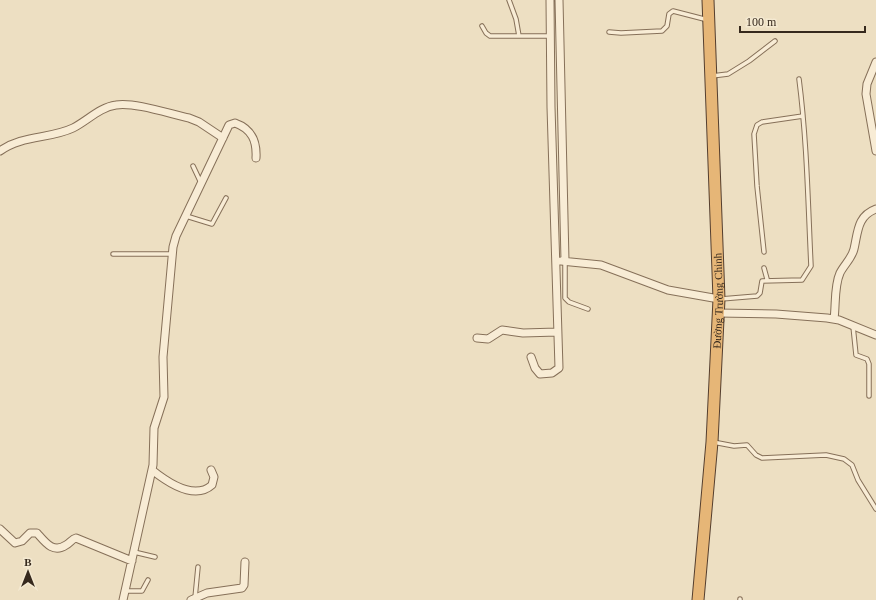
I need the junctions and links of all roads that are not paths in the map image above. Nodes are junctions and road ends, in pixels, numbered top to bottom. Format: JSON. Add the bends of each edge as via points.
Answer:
{"nodes":[{"id":1,"x":509,"y":0,"type":"edge"},
{"id":2,"x":550,"y":0,"type":"edge"},
{"id":3,"x":559,"y":0,"type":"edge"},
{"id":4,"x":708,"y":0,"type":"edge"},
{"id":5,"x":709,"y":20,"type":"junction"},
{"id":6,"x":482,"y":26,"type":"dead end"},
{"id":7,"x":609,"y":32,"type":"dead end"},
{"id":8,"x":519,"y":36,"type":"junction"},
{"id":9,"x":551,"y":36,"type":"junction"},
{"id":10,"x":775,"y":41,"type":"dead end"},
{"id":11,"x":876,"y":62,"type":"edge"},
{"id":12,"x":711,"y":76,"type":"junction"},
{"id":13,"x":799,"y":79,"type":"dead end"},
{"id":14,"x":556,"y":107,"type":"junction"},
{"id":15,"x":803,"y":116,"type":"junction"},
{"id":16,"x":223,"y":138,"type":"junction"},
{"id":17,"x":0,"y":151,"type":"edge"},
{"id":18,"x":876,"y":151,"type":"edge"},
{"id":19,"x":256,"y":158,"type":"dead end"},
{"id":20,"x":193,"y":166,"type":"dead end"},
{"id":21,"x":201,"y":184,"type":"junction"},
{"id":22,"x":226,"y":198,"type":"dead end"},
{"id":23,"x":876,"y":209,"type":"edge"},
{"id":24,"x":186,"y":216,"type":"junction"},
{"id":25,"x":764,"y":252,"type":"dead end"},
{"id":26,"x":113,"y":254,"type":"dead end"},
{"id":27,"x":172,"y":254,"type":"junction"},
{"id":28,"x":560,"y":261,"type":"junction"},
{"id":29,"x":764,"y":268,"type":"dead end"},
{"id":30,"x":767,"y":279,"type":"junction"},
{"id":31,"x":719,"y":299,"type":"junction"},
{"id":32,"x":588,"y":309,"type":"dead end"},
{"id":33,"x":718,"y":312,"type":"junction"},
{"id":34,"x":834,"y":319,"type":"junction"},
{"id":35,"x":853,"y":326,"type":"junction"},
{"id":36,"x":557,"y":332,"type":"junction"},
{"id":37,"x":876,"y":335,"type":"edge"},
{"id":38,"x":477,"y":338,"type":"dead end"},
{"id":39,"x":531,"y":357,"type":"dead end"},
{"id":40,"x":869,"y":396,"type":"dead end"},
{"id":41,"x":712,"y":442,"type":"junction"},
{"id":42,"x":152,"y":470,"type":"junction"},
{"id":43,"x":211,"y":470,"type":"dead end"},
{"id":44,"x":876,"y":509,"type":"edge"},
{"id":45,"x":0,"y":529,"type":"edge"},
{"id":46,"x":134,"y":552,"type":"junction"},
{"id":47,"x":155,"y":557,"type":"dead end"},
{"id":48,"x":132,"y":561,"type":"junction"},
{"id":49,"x":245,"y":562,"type":"dead end"},
{"id":50,"x":198,"y":568,"type":"dead end"},
{"id":51,"x":148,"y":580,"type":"dead end"},
{"id":52,"x":126,"y":591,"type":"junction"},
{"id":53,"x":193,"y":599,"type":"edge"},
{"id":54,"x":123,"y":600,"type":"edge"},
{"id":55,"x":698,"y":600,"type":"edge"}],
"edges":[{"from":1,"to":8,"type":"lane"},
{"from":2,"to":9,"type":"street"},
{"from":3,"to":14,"type":"street"},
{"from":4,"to":5,"type":"highway","name":"Đường Trường Chinh"},
{"from":5,"to":7,"type":"lane","via":[[673,11],[669,14],[667,26],[662,31]]},
{"from":5,"to":12,"type":"highway","name":"Đường Trường Chinh"},
{"from":6,"to":8,"type":"lane","via":[[490,36]]},
{"from":8,"to":9,"type":"lane"},
{"from":9,"to":14,"type":"street"},
{"from":10,"to":12,"type":"lane","via":[[728,74]]},
{"from":11,"to":18,"type":"street","via":[[867,84],[866,94]]},
{"from":12,"to":31,"type":"highway","name":"Đường Trường Chinh"},
{"from":13,"to":15,"type":"lane"},
{"from":14,"to":28,"type":"street"},
{"from":14,"to":28,"type":"street"},
{"from":15,"to":25,"type":"lane","via":[[762,122],[757,125],[754,134]]},
{"from":15,"to":30,"type":"lane","via":[[811,266],[802,280]]},
{"from":16,"to":17,"type":"street","via":[[189,118],[126,104],[105,108],[66,131],[16,142]]},
{"from":16,"to":19,"type":"street","via":[[229,125],[235,123],[243,126],[254,138]]},
{"from":16,"to":21,"type":"street"},
{"from":20,"to":21,"type":"lane"},
{"from":21,"to":24,"type":"street"},
{"from":22,"to":24,"type":"lane","via":[[212,224]]},
{"from":23,"to":34,"type":"street","via":[[867,214],[856,232],[852,254],[840,274]]},
{"from":24,"to":27,"type":"street","via":[[176,236]]},
{"from":26,"to":27,"type":"lane"},
{"from":27,"to":42,"type":"street","via":[[163,353],[164,397],[154,428]]},
{"from":28,"to":31,"type":"street","via":[[601,265],[668,290]]},
{"from":28,"to":32,"type":"lane","via":[[566,298],[569,302]]},
{"from":28,"to":36,"type":"street"},
{"from":29,"to":30,"type":"lane"},
{"from":30,"to":31,"type":"lane","via":[[762,281],[757,296]]},
{"from":31,"to":33,"type":"highway","name":"Đường Trường Chinh"},
{"from":33,"to":34,"type":"street"},
{"from":33,"to":41,"type":"highway","name":"Đường Trường Chinh"},
{"from":34,"to":35,"type":"street"},
{"from":35,"to":37,"type":"street"},
{"from":35,"to":40,"type":"lane","via":[[856,355],[867,360],[869,364]]},
{"from":36,"to":38,"type":"street","via":[[523,333],[502,330],[488,339]]},
{"from":36,"to":39,"type":"street","via":[[559,368],[555,372],[540,374]]},
{"from":41,"to":44,"type":"lane","via":[[734,446],[746,445],[762,458],[802,455],[840,457],[852,465]]},
{"from":41,"to":55,"type":"highway","name":"Đường Trường Chinh"},
{"from":42,"to":43,"type":"street","via":[[173,486],[194,490],[209,488],[212,485],[214,477]]},
{"from":42,"to":46,"type":"street"},
{"from":45,"to":48,"type":"street","via":[[15,543],[22,541],[30,533],[37,533],[48,545],[56,549],[76,538]]},
{"from":46,"to":47,"type":"lane"},
{"from":46,"to":48,"type":"street"},
{"from":48,"to":52,"type":"street"},
{"from":49,"to":53,"type":"street","via":[[242,588],[207,593]]},
{"from":50,"to":53,"type":"lane"},
{"from":51,"to":52,"type":"lane","via":[[142,591]]},
{"from":52,"to":54,"type":"street"}]}
